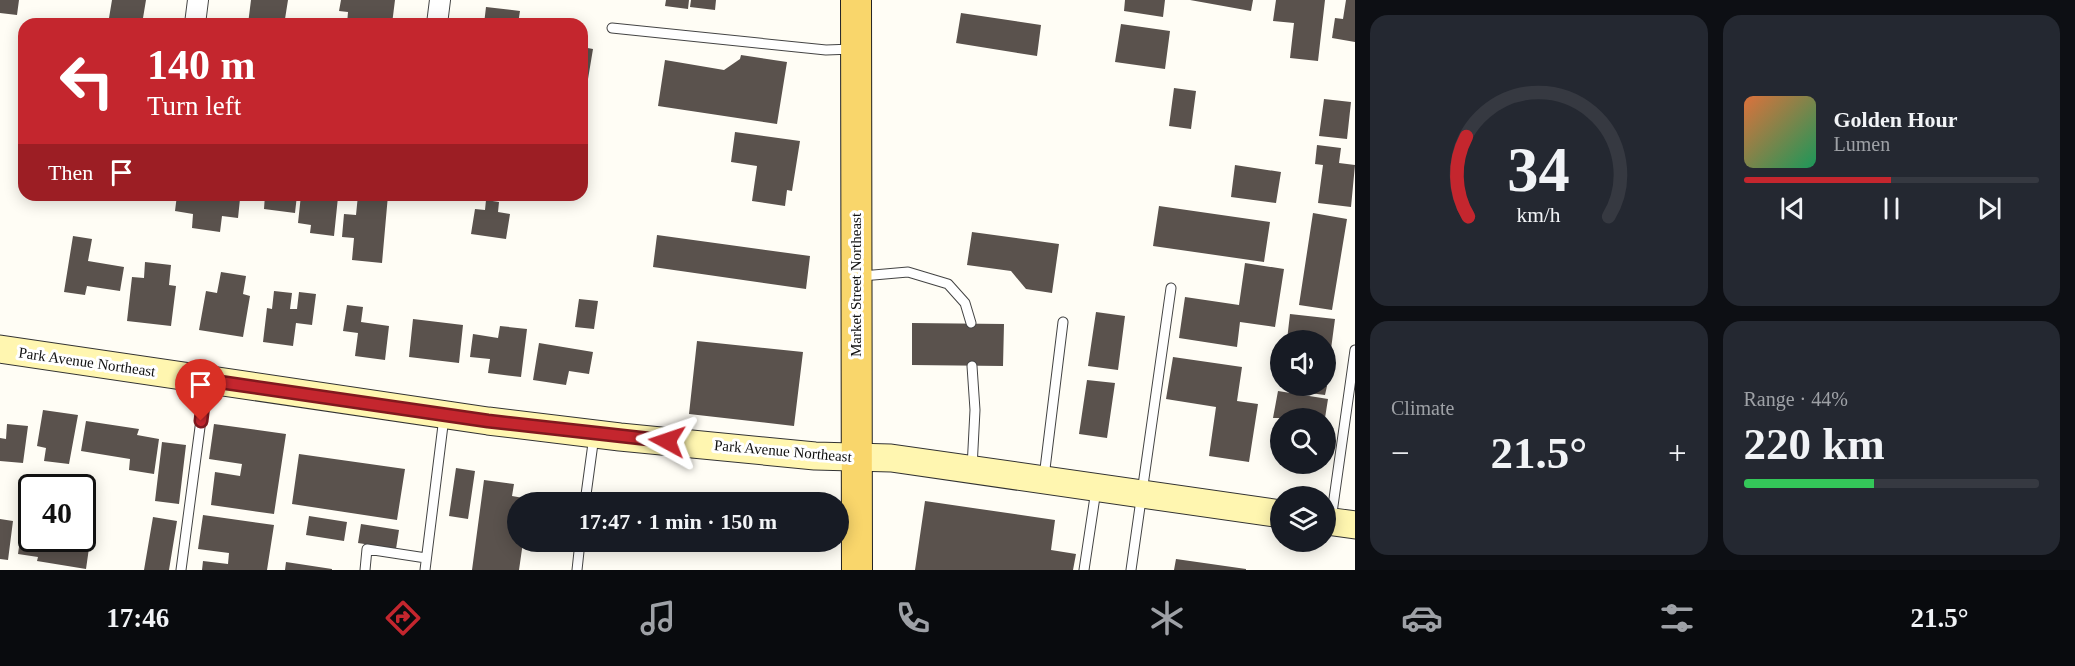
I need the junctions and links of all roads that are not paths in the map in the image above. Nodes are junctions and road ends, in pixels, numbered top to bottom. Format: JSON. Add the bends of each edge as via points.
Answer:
{"nodes":[{"id":1,"x":198,"y":0,"type":"edge"},
{"id":2,"x":440,"y":0,"type":"edge"},
{"id":3,"x":856,"y":0,"type":"edge"},
{"id":4,"x":196,"y":18,"type":"edge"},
{"id":5,"x":438,"y":18,"type":"edge"},
{"id":6,"x":612,"y":28,"type":"dead end"},
{"id":7,"x":856,"y":49,"type":"junction"},
{"id":8,"x":856,"y":276,"type":"junction"},
{"id":9,"x":1171,"y":288,"type":"dead end"},
{"id":10,"x":1063,"y":322,"type":"dead end"},
{"id":11,"x":971,"y":323,"type":"dead end"},
{"id":12,"x":0,"y":349,"type":"edge"},
{"id":13,"x":1355,"y":350,"type":"edge"},
{"id":14,"x":972,"y":366,"type":"dead end"},
{"id":15,"x":206,"y":380,"type":"junction"},
{"id":16,"x":444,"y":415,"type":"junction"},
{"id":17,"x":594,"y":434,"type":"junction"},
{"id":18,"x":856,"y":457,"type":"junction"},
{"id":19,"x":972,"y":469,"type":"junction"},
{"id":20,"x":1044,"y":479,"type":"junction"},
{"id":21,"x":1097,"y":487,"type":"junction"},
{"id":22,"x":586,"y":492,"type":"edge"},
{"id":23,"x":1143,"y":494,"type":"junction"},
{"id":24,"x":1270,"y":512,"type":"edge"},
{"id":25,"x":1337,"y":522,"type":"edge"},
{"id":26,"x":579,"y":552,"type":"edge"},
{"id":27,"x":426,"y":558,"type":"junction"},
{"id":28,"x":181,"y":570,"type":"edge"},
{"id":29,"x":365,"y":570,"type":"edge"},
{"id":30,"x":425,"y":570,"type":"edge"},
{"id":31,"x":577,"y":570,"type":"edge"},
{"id":32,"x":857,"y":570,"type":"edge"},
{"id":33,"x":1084,"y":570,"type":"edge"},
{"id":34,"x":1131,"y":570,"type":"edge"}],
"edges":[{"from":1,"to":4,"type":"street"},
{"from":2,"to":5,"type":"street"},
{"from":3,"to":7,"type":"main road","name":"Market Street Northeast"},
{"from":6,"to":7,"type":"lane","via":[[826,50]]},
{"from":7,"to":8,"type":"main road","name":"Market Street Northeast"},
{"from":8,"to":11,"type":"lane","via":[[908,272],[948,284],[965,303]]},
{"from":8,"to":18,"type":"main road","name":"Market Street Northeast"},
{"from":9,"to":23,"type":"lane"},
{"from":10,"to":20,"type":"lane"},
{"from":12,"to":15,"type":"street","name":"Park Avenue Northeast"},
{"from":13,"to":25,"type":"lane"},
{"from":14,"to":19,"type":"lane"},
{"from":15,"to":16,"type":"street","name":"Park Avenue Northeast"},
{"from":15,"to":28,"type":"lane"},
{"from":16,"to":17,"type":"street","name":"Park Avenue Northeast"},
{"from":16,"to":27,"type":"lane"},
{"from":17,"to":18,"type":"street","name":"Park Avenue Northeast"},
{"from":17,"to":22,"type":"lane"},
{"from":18,"to":19,"type":"street","name":"Park Avenue Northeast"},
{"from":18,"to":32,"type":"main road","name":"Market Street Northeast"},
{"from":19,"to":20,"type":"street","name":"Park Avenue Northeast"},
{"from":20,"to":21,"type":"street","name":"Park Avenue Northeast"},
{"from":21,"to":23,"type":"street","name":"Park Avenue Northeast"},
{"from":21,"to":33,"type":"lane"},
{"from":23,"to":24,"type":"street","name":"Park Avenue Northeast"},
{"from":23,"to":34,"type":"lane"},
{"from":26,"to":31,"type":"lane"},
{"from":27,"to":29,"type":"lane","via":[[367,549]]},
{"from":27,"to":30,"type":"lane"}]}
